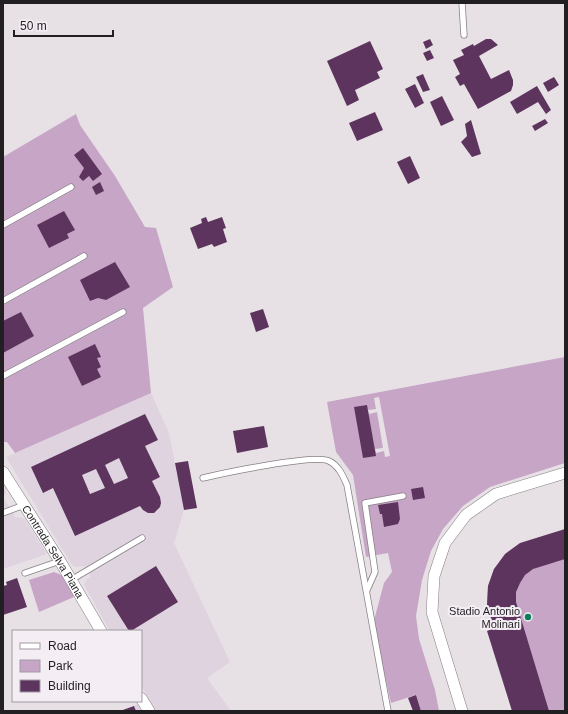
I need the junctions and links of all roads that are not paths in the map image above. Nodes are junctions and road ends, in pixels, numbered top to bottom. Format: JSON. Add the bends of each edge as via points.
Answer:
{"nodes":[{"id":1,"x":462,"y":3,"type":"edge"},
{"id":2,"x":464,"y":35,"type":"dead end"},
{"id":3,"x":71,"y":187,"type":"dead end"},
{"id":4,"x":3,"y":226,"type":"edge"},
{"id":5,"x":84,"y":256,"type":"dead end"},
{"id":6,"x":3,"y":301,"type":"edge"},
{"id":7,"x":123,"y":312,"type":"dead end"},
{"id":8,"x":3,"y":376,"type":"edge"},
{"id":9,"x":3,"y":472,"type":"edge"},
{"id":10,"x":565,"y":473,"type":"edge"},
{"id":11,"x":203,"y":478,"type":"dead end"},
{"id":12,"x":403,"y":496,"type":"dead end"},
{"id":13,"x":24,"y":504,"type":"junction"},
{"id":14,"x":3,"y":513,"type":"edge"},
{"id":15,"x":142,"y":538,"type":"dead end"},
{"id":16,"x":60,"y":561,"type":"junction"},
{"id":17,"x":25,"y":573,"type":"dead end"},
{"id":18,"x":71,"y":580,"type":"junction"},
{"id":19,"x":367,"y":590,"type":"junction"},
{"id":20,"x":100,"y":630,"type":"edge"},
{"id":21,"x":142,"y":700,"type":"edge"},
{"id":22,"x":149,"y":711,"type":"edge"},
{"id":23,"x":388,"y":711,"type":"edge"},
{"id":24,"x":462,"y":711,"type":"edge"}],
"edges":[{"from":1,"to":2,"type":"lane"},
{"from":3,"to":4,"type":"lane"},
{"from":5,"to":6,"type":"lane"},
{"from":7,"to":8,"type":"lane"},
{"from":9,"to":13,"type":"street","name":"Contrada Selva Piana"},
{"from":10,"to":24,"type":"street","via":[[496,494],[466,516],[445,543],[434,576],[432,612]]},
{"from":11,"to":19,"type":"lane","via":[[314,459],[328,461],[340,470],[347,485]]},
{"from":12,"to":19,"type":"lane","via":[[365,502],[375,572]]},
{"from":13,"to":14,"type":"lane"},
{"from":13,"to":16,"type":"street","name":"Contrada Selva Piana"},
{"from":15,"to":18,"type":"lane"},
{"from":16,"to":17,"type":"lane"},
{"from":16,"to":18,"type":"street","name":"Contrada Selva Piana"},
{"from":18,"to":20,"type":"street","name":"Contrada Selva Piana"},
{"from":19,"to":23,"type":"lane"},
{"from":21,"to":22,"type":"street"}]}
